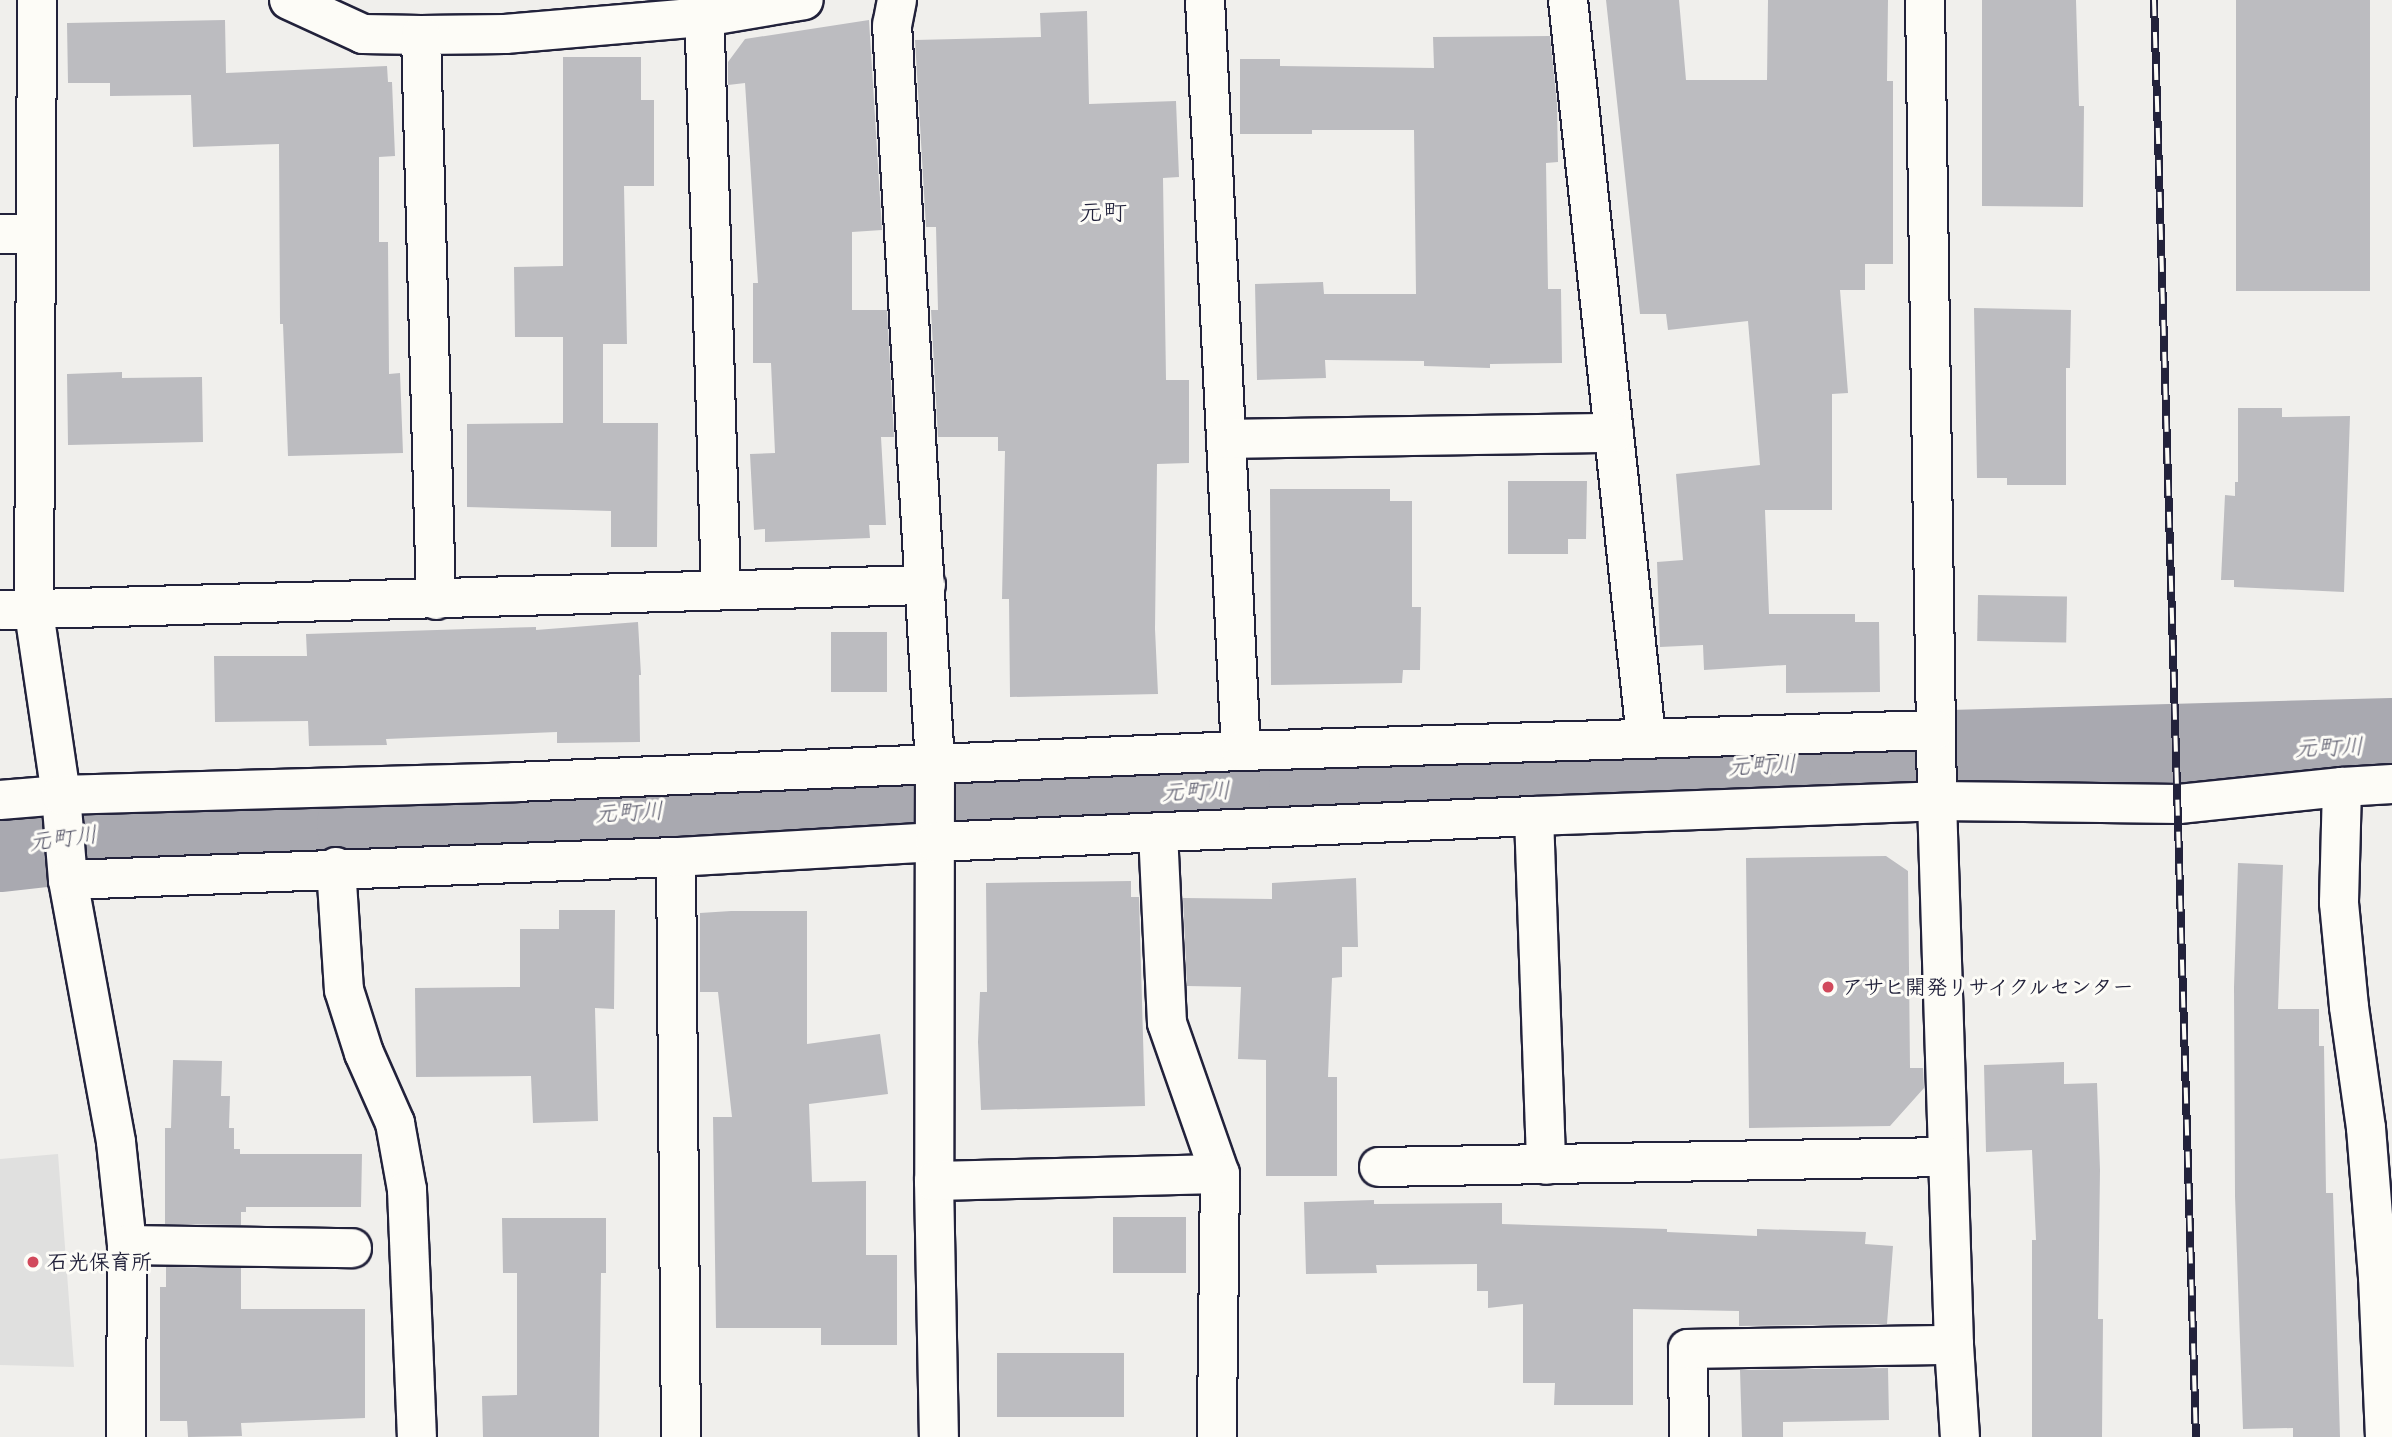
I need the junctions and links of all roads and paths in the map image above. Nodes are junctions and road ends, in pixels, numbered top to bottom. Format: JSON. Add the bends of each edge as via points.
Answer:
{"nodes":[{"id":1,"x":37,"y":0,"type":"edge"},
{"id":2,"x":289,"y":0,"type":"edge"},
{"id":3,"x":804,"y":0,"type":"edge"},
{"id":4,"x":897,"y":0,"type":"edge"},
{"id":5,"x":1205,"y":0,"type":"edge"},
{"id":6,"x":1568,"y":0,"type":"edge"},
{"id":7,"x":1925,"y":0,"type":"edge"},
{"id":8,"x":704,"y":8,"type":"edge"},
{"id":9,"x":421,"y":35,"type":"junction"},
{"id":10,"x":18,"y":234,"type":"edge"},
{"id":11,"x":1614,"y":433,"type":"junction"},
{"id":12,"x":1226,"y":439,"type":"junction"},
{"id":13,"x":926,"y":585,"type":"junction"},
{"id":14,"x":721,"y":590,"type":"junction"},
{"id":15,"x":436,"y":600,"type":"junction"},
{"id":16,"x":17,"y":611,"type":"edge"},
{"id":17,"x":1936,"y":730,"type":"junction"},
{"id":18,"x":1646,"y":737,"type":"junction"},
{"id":19,"x":1241,"y":751,"type":"junction"},
{"id":20,"x":935,"y":764,"type":"junction"},
{"id":21,"x":2392,"y":785,"type":"edge"},
{"id":22,"x":2342,"y":786,"type":"junction"},
{"id":23,"x":61,"y":795,"type":"junction"},
{"id":24,"x":0,"y":800,"type":"edge"},
{"id":25,"x":1937,"y":802,"type":"junction"},
{"id":26,"x":1534,"y":816,"type":"junction"},
{"id":27,"x":1158,"y":832,"type":"junction"},
{"id":28,"x":935,"y":842,"type":"junction"},
{"id":29,"x":676,"y":857,"type":"junction"},
{"id":30,"x":336,"y":867,"type":"junction"},
{"id":31,"x":68,"y":880,"type":"junction"},
{"id":32,"x":1947,"y":1157,"type":"junction"},
{"id":33,"x":1546,"y":1165,"type":"junction"},
{"id":34,"x":1379,"y":1167,"type":"dead end"},
{"id":35,"x":1220,"y":1174,"type":"junction"},
{"id":36,"x":934,"y":1181,"type":"junction"},
{"id":37,"x":127,"y":1245,"type":"junction"},
{"id":38,"x":352,"y":1248,"type":"dead end"},
{"id":39,"x":1954,"y":1345,"type":"junction"},
{"id":40,"x":126,"y":1437,"type":"edge"},
{"id":41,"x":417,"y":1437,"type":"edge"},
{"id":42,"x":681,"y":1437,"type":"edge"},
{"id":43,"x":939,"y":1437,"type":"edge"},
{"id":44,"x":1217,"y":1437,"type":"edge"},
{"id":45,"x":1689,"y":1437,"type":"edge"},
{"id":46,"x":1960,"y":1437,"type":"edge"},
{"id":47,"x":2385,"y":1437,"type":"edge"}],
"edges":[{"from":1,"to":10,"type":"street"},
{"from":2,"to":9,"type":"street","via":[[363,34]]},
{"from":3,"to":8,"type":"street"},
{"from":4,"to":13,"type":"street","via":[[892,25]]},
{"from":5,"to":12,"type":"street"},
{"from":6,"to":11,"type":"street"},
{"from":7,"to":17,"type":"street"},
{"from":8,"to":9,"type":"street","via":[[505,34]]},
{"from":8,"to":14,"type":"street"},
{"from":9,"to":15,"type":"street"},
{"from":10,"to":16,"type":"street"},
{"from":11,"to":12,"type":"street"},
{"from":11,"to":18,"type":"street"},
{"from":12,"to":19,"type":"street"},
{"from":13,"to":14,"type":"street"},
{"from":13,"to":20,"type":"street"},
{"from":14,"to":15,"type":"street"},
{"from":15,"to":16,"type":"street"},
{"from":16,"to":23,"type":"street"},
{"from":17,"to":18,"type":"street"},
{"from":17,"to":25,"type":"street"},
{"from":18,"to":19,"type":"street"},
{"from":19,"to":20,"type":"street"},
{"from":20,"to":23,"type":"street"},
{"from":20,"to":28,"type":"street"},
{"from":21,"to":22,"type":"street"},
{"from":22,"to":25,"type":"street","via":[[2179,804]]},
{"from":22,"to":47,"type":"street","via":[[2339,902],[2367,1141]]},
{"from":23,"to":24,"type":"street"},
{"from":23,"to":31,"type":"street"},
{"from":25,"to":26,"type":"street"},
{"from":25,"to":32,"type":"street"},
{"from":26,"to":27,"type":"street"},
{"from":26,"to":33,"type":"street"},
{"from":27,"to":28,"type":"street"},
{"from":27,"to":35,"type":"street","via":[[1167,1023]]},
{"from":28,"to":29,"type":"street"},
{"from":28,"to":36,"type":"street"},
{"from":29,"to":30,"type":"street"},
{"from":29,"to":42,"type":"street"},
{"from":30,"to":31,"type":"street"},
{"from":30,"to":41,"type":"street","via":[[344,990],[364,1053],[395,1123],[407,1190]]},
{"from":31,"to":37,"type":"street","via":[[116,1142]]},
{"from":32,"to":33,"type":"street"},
{"from":32,"to":39,"type":"street"},
{"from":33,"to":34,"type":"street"},
{"from":35,"to":36,"type":"street"},
{"from":35,"to":44,"type":"street"},
{"from":36,"to":43,"type":"street"},
{"from":37,"to":38,"type":"street"},
{"from":37,"to":40,"type":"street"},
{"from":39,"to":45,"type":"street","via":[[1688,1349]]},
{"from":39,"to":46,"type":"street"}]}
